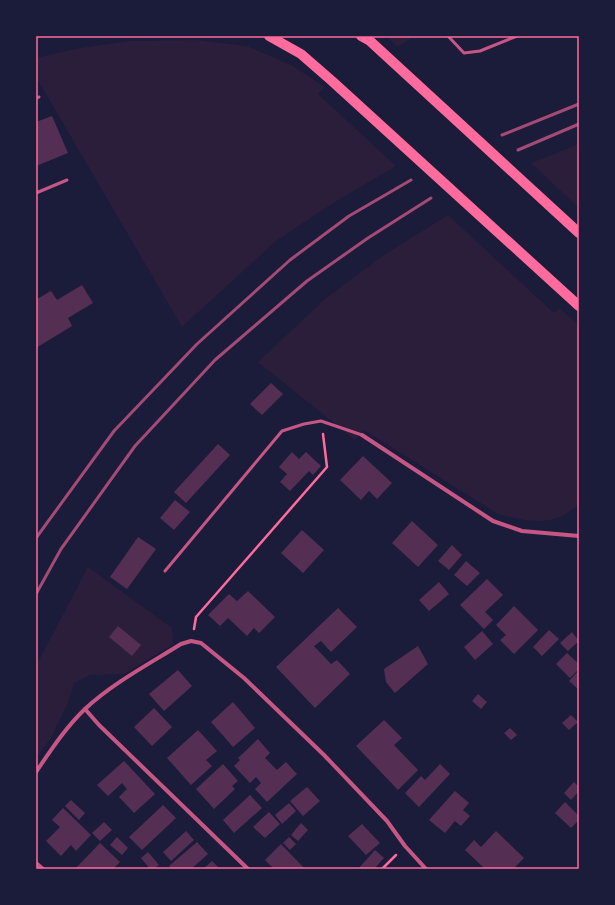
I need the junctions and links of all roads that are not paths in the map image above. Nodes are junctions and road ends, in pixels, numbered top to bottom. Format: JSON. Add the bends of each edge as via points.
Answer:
{"nodes":[{"id":1,"x":269,"y":36,"type":"edge"},
{"id":2,"x":361,"y":36,"type":"edge"},
{"id":3,"x":448,"y":36,"type":"edge"},
{"id":4,"x":517,"y":36,"type":"edge"},
{"id":5,"x":67,"y":180,"type":"dead end"},
{"id":6,"x":36,"y":193,"type":"edge"},
{"id":7,"x":579,"y":233,"type":"edge"},
{"id":8,"x":579,"y":306,"type":"edge"},
{"id":9,"x":362,"y":435,"type":"joint"},
{"id":10,"x":579,"y":536,"type":"edge"},
{"id":11,"x":165,"y":571,"type":"dead end"},
{"id":12,"x":85,"y":709,"type":"junction"},
{"id":13,"x":36,"y":772,"type":"edge"},
{"id":14,"x":36,"y":863,"type":"edge"},
{"id":15,"x":43,"y":869,"type":"edge"},
{"id":16,"x":248,"y":869,"type":"edge"},
{"id":17,"x":426,"y":869,"type":"edge"}],
"edges":[{"from":1,"to":8,"type":"main road","via":[[301,54]]},
{"from":2,"to":7,"type":"main road","via":[[370,41]]},
{"from":3,"to":4,"type":"lane","via":[[464,53],[480,51]]},
{"from":5,"to":6,"type":"lane"},
{"from":9,"to":10,"type":"street","via":[[493,521],[522,531]]},
{"from":9,"to":11,"type":"lane","via":[[321,421],[282,431]]},
{"from":12,"to":13,"type":"street","via":[[64,732]]},
{"from":12,"to":16,"type":"street"},
{"from":12,"to":17,"type":"street","via":[[112,688],[181,644],[191,641],[201,643],[244,678],[305,735],[387,821]]},
{"from":14,"to":15,"type":"street"}]}
